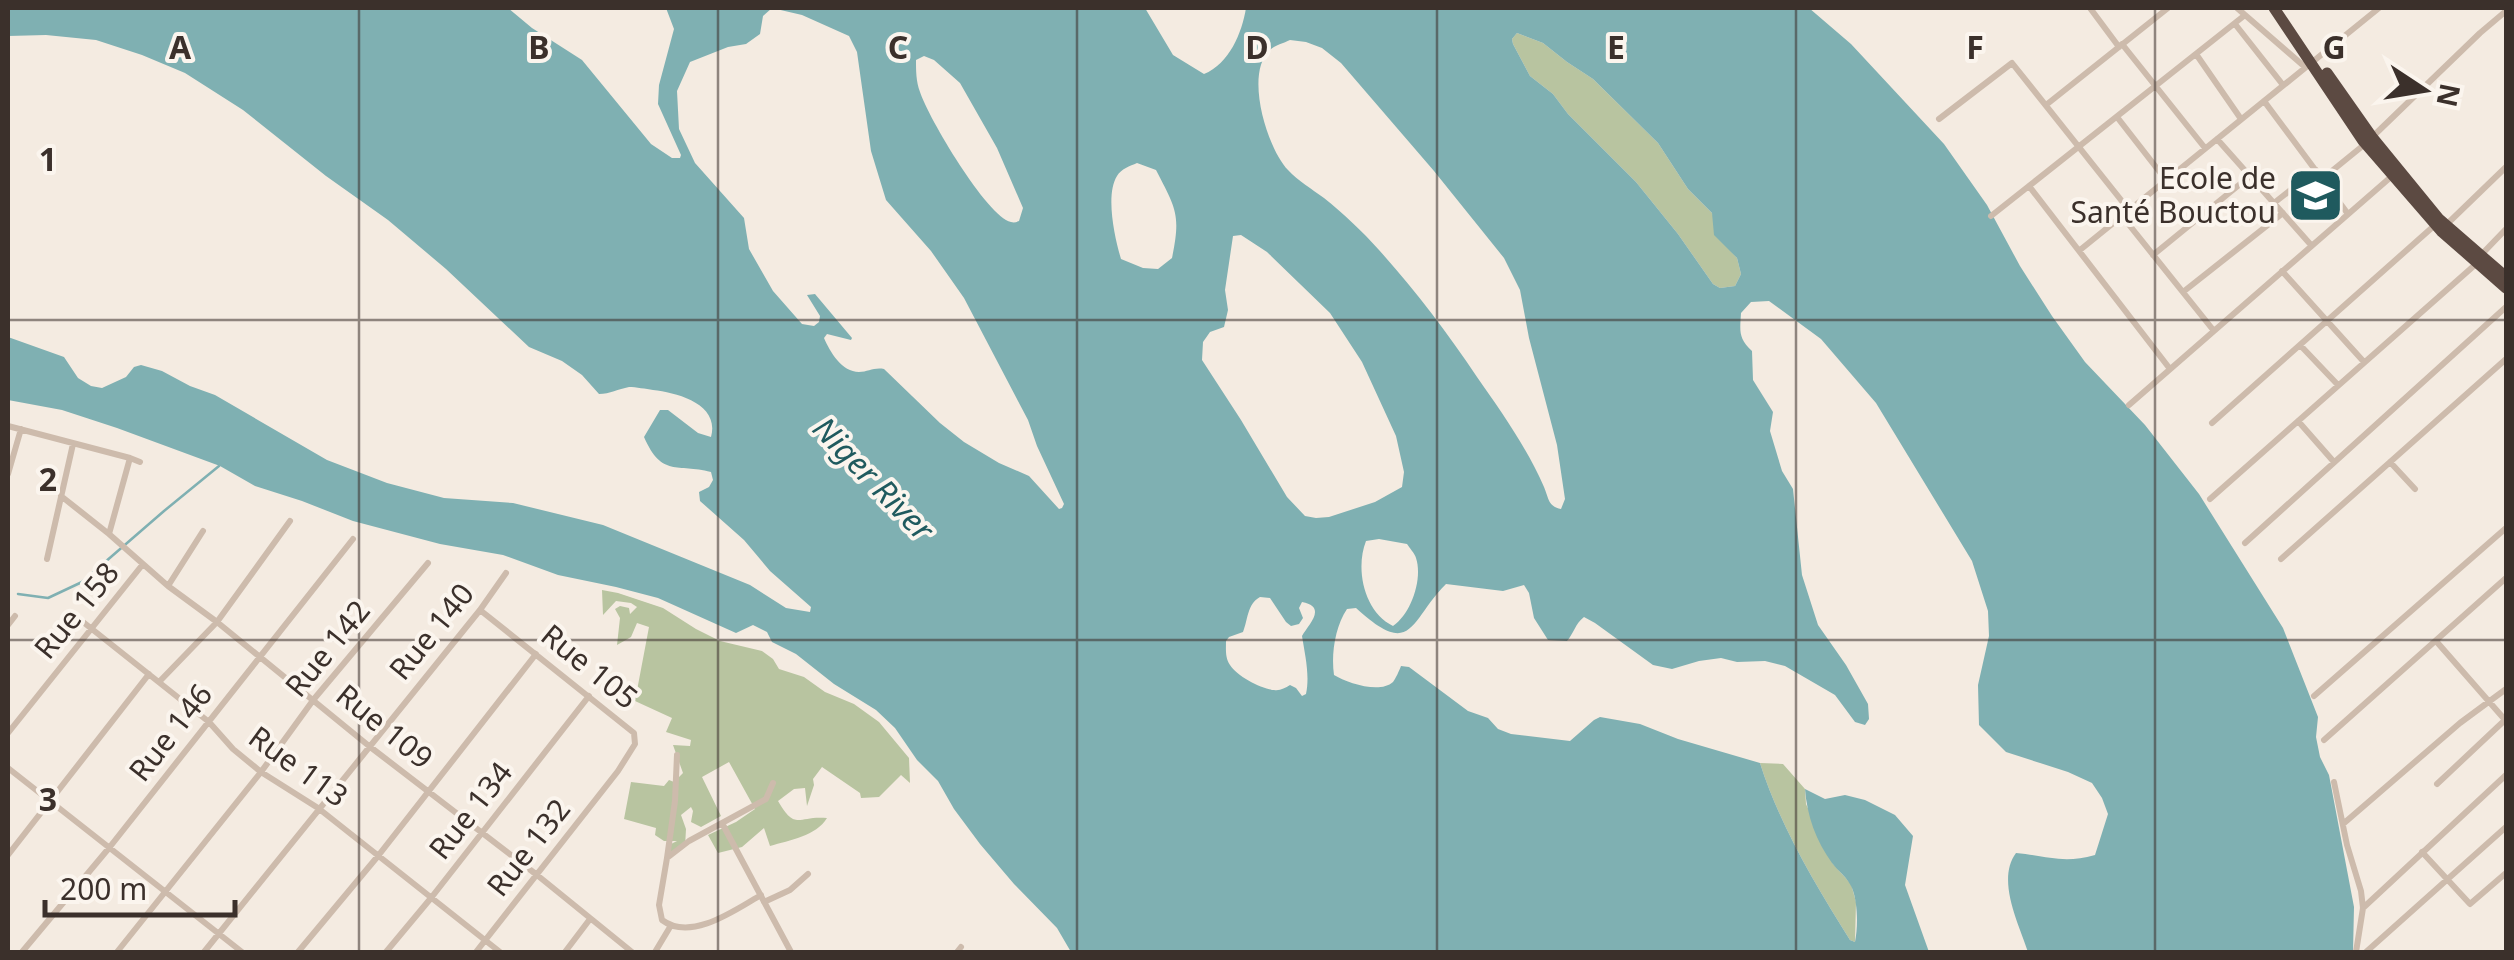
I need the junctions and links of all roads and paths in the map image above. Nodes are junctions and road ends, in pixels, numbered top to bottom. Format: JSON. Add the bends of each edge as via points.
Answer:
{"nodes":[{"id":1,"x":2090,"y":8,"type":"edge"},
{"id":2,"x":2168,"y":8,"type":"edge"},
{"id":3,"x":2237,"y":8,"type":"edge"},
{"id":4,"x":2274,"y":8,"type":"edge"},
{"id":5,"x":2283,"y":8,"type":"edge"},
{"id":6,"x":2379,"y":8,"type":"edge"},
{"id":7,"x":2506,"y":11,"type":"edge"},
{"id":8,"x":2245,"y":15,"type":"junction"},
{"id":9,"x":2234,"y":24,"type":"junction"},
{"id":10,"x":2120,"y":45,"type":"junction"},
{"id":11,"x":2196,"y":54,"type":"junction"},
{"id":12,"x":2311,"y":63,"type":"junction"},
{"id":13,"x":2156,"y":86,"type":"junction"},
{"id":14,"x":2282,"y":86,"type":"junction"},
{"id":15,"x":2264,"y":101,"type":"junction"},
{"id":16,"x":2046,"y":105,"type":"junction"},
{"id":17,"x":2116,"y":117,"type":"junction"},
{"id":18,"x":1939,"y":119,"type":"dead end"},
{"id":19,"x":2241,"y":119,"type":"junction"},
{"id":20,"x":2217,"y":139,"type":"junction"},
{"id":21,"x":2369,"y":140,"type":"junction"},
{"id":22,"x":2079,"y":146,"type":"junction"},
{"id":23,"x":2206,"y":148,"type":"junction"},
{"id":24,"x":2506,"y":166,"type":"edge"},
{"id":25,"x":2316,"y":170,"type":"junction"},
{"id":26,"x":2250,"y":176,"type":"junction"},
{"id":27,"x":2392,"y":176,"type":"junction"},
{"id":28,"x":2322,"y":179,"type":"junction"},
{"id":29,"x":2166,"y":180,"type":"junction"},
{"id":30,"x":2029,"y":186,"type":"junction"},
{"id":31,"x":2274,"y":203,"type":"junction"},
{"id":32,"x":2126,"y":213,"type":"junction"},
{"id":33,"x":2282,"y":213,"type":"junction"},
{"id":34,"x":2348,"y":214,"type":"junction"},
{"id":35,"x":1991,"y":216,"type":"dead end"},
{"id":36,"x":2441,"y":227,"type":"junction"},
{"id":37,"x":2506,"y":229,"type":"edge"},
{"id":38,"x":2311,"y":245,"type":"junction"},
{"id":39,"x":2080,"y":250,"type":"junction"},
{"id":40,"x":2153,"y":254,"type":"junction"},
{"id":41,"x":2478,"y":260,"type":"junction"},
{"id":42,"x":2282,"y":271,"type":"junction"},
{"id":43,"x":2506,"y":277,"type":"edge"},
{"id":44,"x":2506,"y":288,"type":"edge"},
{"id":45,"x":2183,"y":292,"type":"junction"},
{"id":46,"x":2506,"y":307,"type":"edge"},
{"id":47,"x":2327,"y":321,"type":"junction"},
{"id":48,"x":2214,"y":331,"type":"junction"},
{"id":49,"x":2300,"y":345,"type":"junction"},
{"id":50,"x":2506,"y":359,"type":"edge"},
{"id":51,"x":2364,"y":362,"type":"junction"},
{"id":52,"x":2170,"y":369,"type":"junction"},
{"id":53,"x":2338,"y":385,"type":"junction"},
{"id":54,"x":2129,"y":406,"type":"dead end"},
{"id":55,"x":2298,"y":422,"type":"junction"},
{"id":56,"x":2212,"y":423,"type":"dead end"},
{"id":57,"x":8,"y":426,"type":"edge"},
{"id":58,"x":21,"y":429,"type":"junction"},
{"id":59,"x":73,"y":444,"type":"junction"},
{"id":60,"x":130,"y":458,"type":"junction"},
{"id":61,"x":140,"y":462,"type":"dead end"},
{"id":62,"x":2334,"y":462,"type":"junction"},
{"id":63,"x":2390,"y":462,"type":"junction"},
{"id":64,"x":8,"y":474,"type":"edge"},
{"id":65,"x":2414,"y":488,"type":"dead end"},
{"id":66,"x":61,"y":496,"type":"junction"},
{"id":67,"x":2210,"y":499,"type":"dead end"},
{"id":68,"x":290,"y":521,"type":"dead end"},
{"id":69,"x":2506,"y":528,"type":"edge"},
{"id":70,"x":203,"y":531,"type":"dead end"},
{"id":71,"x":110,"y":534,"type":"junction"},
{"id":72,"x":353,"y":539,"type":"dead end"},
{"id":73,"x":2245,"y":543,"type":"dead end"},
{"id":74,"x":2281,"y":559,"type":"dead end"},
{"id":75,"x":47,"y":560,"type":"dead end"},
{"id":76,"x":141,"y":561,"type":"junction"},
{"id":77,"x":428,"y":563,"type":"dead end"},
{"id":78,"x":506,"y":572,"type":"dead end"},
{"id":79,"x":2506,"y":578,"type":"edge"},
{"id":80,"x":168,"y":586,"type":"junction"},
{"id":81,"x":480,"y":610,"type":"junction"},
{"id":82,"x":74,"y":614,"type":"dead end"},
{"id":83,"x":14,"y":616,"type":"dead end"},
{"id":84,"x":217,"y":622,"type":"junction"},
{"id":85,"x":8,"y":624,"type":"edge"},
{"id":86,"x":92,"y":629,"type":"junction"},
{"id":87,"x":2436,"y":641,"type":"junction"},
{"id":88,"x":536,"y":654,"type":"junction"},
{"id":89,"x":260,"y":656,"type":"junction"},
{"id":90,"x":149,"y":674,"type":"junction"},
{"id":91,"x":160,"y":682,"type":"junction"},
{"id":92,"x":2506,"y":689,"type":"edge"},
{"id":93,"x":589,"y":696,"type":"junction"},
{"id":94,"x":2314,"y":696,"type":"dead end"},
{"id":95,"x":314,"y":699,"type":"junction"},
{"id":96,"x":2490,"y":703,"type":"junction"},
{"id":97,"x":2506,"y":721,"type":"edge"},
{"id":98,"x":210,"y":722,"type":"junction"},
{"id":99,"x":8,"y":732,"type":"edge"},
{"id":100,"x":2324,"y":740,"type":"dead end"},
{"id":101,"x":369,"y":746,"type":"junction"},
{"id":102,"x":678,"y":755,"type":"dead end"},
{"id":103,"x":8,"y":768,"type":"edge"},
{"id":104,"x":618,"y":771,"type":"joint"},
{"id":105,"x":261,"y":772,"type":"junction"},
{"id":106,"x":2506,"y":775,"type":"edge"},
{"id":107,"x":2334,"y":782,"type":"dead end"},
{"id":108,"x":773,"y":783,"type":"dead end"},
{"id":109,"x":2437,"y":784,"type":"dead end"},
{"id":110,"x":428,"y":792,"type":"junction"},
{"id":111,"x":49,"y":801,"type":"junction"},
{"id":112,"x":318,"y":808,"type":"junction"},
{"id":113,"x":722,"y":823,"type":"junction"},
{"id":114,"x":2343,"y":824,"type":"junction"},
{"id":115,"x":2506,"y":827,"type":"edge"},
{"id":116,"x":482,"y":833,"type":"junction"},
{"id":117,"x":109,"y":848,"type":"junction"},
{"id":118,"x":2422,"y":852,"type":"junction"},
{"id":119,"x":8,"y":855,"type":"edge"},
{"id":120,"x":378,"y":856,"type":"junction"},
{"id":121,"x":667,"y":858,"type":"junction"},
{"id":122,"x":2506,"y":873,"type":"edge"},
{"id":123,"x":808,"y":874,"type":"dead end"},
{"id":124,"x":536,"y":875,"type":"junction"},
{"id":125,"x":2448,"y":880,"type":"junction"},
{"id":126,"x":165,"y":892,"type":"junction"},
{"id":127,"x":431,"y":898,"type":"junction"},
{"id":128,"x":762,"y":899,"type":"junction"},
{"id":129,"x":2362,"y":908,"type":"junction"},
{"id":130,"x":590,"y":919,"type":"junction"},
{"id":131,"x":670,"y":926,"type":"junction"},
{"id":132,"x":218,"y":934,"type":"junction"},
{"id":133,"x":485,"y":941,"type":"junction"},
{"id":134,"x":22,"y":952,"type":"edge"},
{"id":135,"x":117,"y":952,"type":"edge"},
{"id":136,"x":204,"y":952,"type":"edge"},
{"id":137,"x":242,"y":952,"type":"edge"},
{"id":138,"x":298,"y":952,"type":"edge"},
{"id":139,"x":386,"y":952,"type":"edge"},
{"id":140,"x":476,"y":952,"type":"edge"},
{"id":141,"x":500,"y":952,"type":"edge"},
{"id":142,"x":565,"y":952,"type":"edge"},
{"id":143,"x":632,"y":952,"type":"edge"},
{"id":144,"x":655,"y":952,"type":"edge"},
{"id":145,"x":791,"y":952,"type":"edge"},
{"id":146,"x":2356,"y":952,"type":"edge"},
{"id":147,"x":2366,"y":952,"type":"edge"}],
"edges":[{"from":1,"to":10,"type":"street"},
{"from":2,"to":10,"type":"street"},
{"from":3,"to":8,"type":"street"},
{"from":4,"to":12,"type":"highway"},
{"from":5,"to":12,"type":"highway"},
{"from":6,"to":12,"type":"street"},
{"from":7,"to":21,"type":"street"},
{"from":8,"to":9,"type":"street"},
{"from":8,"to":12,"type":"street"},
{"from":9,"to":11,"type":"street"},
{"from":9,"to":14,"type":"street"},
{"from":10,"to":13,"type":"street"},
{"from":10,"to":16,"type":"street"},
{"from":11,"to":13,"type":"street"},
{"from":11,"to":19,"type":"street"},
{"from":12,"to":14,"type":"street"},
{"from":12,"to":21,"type":"highway"},
{"from":13,"to":17,"type":"street"},
{"from":13,"to":23,"type":"street"},
{"from":14,"to":15,"type":"street"},
{"from":15,"to":19,"type":"street"},
{"from":15,"to":25,"type":"street"},
{"from":16,"to":18,"type":"street","via":[[2012,63]]},
{"from":16,"to":22,"type":"street"},
{"from":17,"to":22,"type":"street"},
{"from":17,"to":29,"type":"street"},
{"from":19,"to":20,"type":"street"},
{"from":20,"to":23,"type":"street"},
{"from":20,"to":26,"type":"street"},
{"from":21,"to":27,"type":"highway"},
{"from":21,"to":28,"type":"street"},
{"from":21,"to":36,"type":"highway"},
{"from":22,"to":30,"type":"street"},
{"from":22,"to":32,"type":"street"},
{"from":23,"to":29,"type":"street"},
{"from":24,"to":36,"type":"street"},
{"from":25,"to":28,"type":"street"},
{"from":25,"to":31,"type":"street"},
{"from":26,"to":31,"type":"street"},
{"from":26,"to":40,"type":"street"},
{"from":27,"to":34,"type":"street"},
{"from":27,"to":36,"type":"highway"},
{"from":28,"to":34,"type":"street"},
{"from":29,"to":32,"type":"street"},
{"from":30,"to":35,"type":"street"},
{"from":30,"to":39,"type":"street"},
{"from":31,"to":33,"type":"street"},
{"from":32,"to":39,"type":"street"},
{"from":32,"to":40,"type":"street"},
{"from":33,"to":38,"type":"street"},
{"from":33,"to":45,"type":"street"},
{"from":34,"to":38,"type":"street"},
{"from":36,"to":41,"type":"highway"},
{"from":36,"to":47,"type":"street"},
{"from":37,"to":41,"type":"street"},
{"from":38,"to":42,"type":"street"},
{"from":39,"to":52,"type":"street"},
{"from":40,"to":45,"type":"street"},
{"from":41,"to":43,"type":"highway"},
{"from":41,"to":44,"type":"highway"},
{"from":41,"to":51,"type":"street"},
{"from":42,"to":47,"type":"street"},
{"from":42,"to":48,"type":"street"},
{"from":45,"to":48,"type":"street"},
{"from":46,"to":62,"type":"street"},
{"from":47,"to":49,"type":"street"},
{"from":47,"to":51,"type":"street"},
{"from":48,"to":52,"type":"street"},
{"from":49,"to":53,"type":"street"},
{"from":49,"to":56,"type":"street"},
{"from":50,"to":63,"type":"street"},
{"from":51,"to":53,"type":"street"},
{"from":52,"to":54,"type":"street"},
{"from":53,"to":55,"type":"street"},
{"from":55,"to":62,"type":"street"},
{"from":55,"to":67,"type":"street"},
{"from":57,"to":58,"type":"street"},
{"from":58,"to":59,"type":"street"},
{"from":58,"to":64,"type":"street"},
{"from":59,"to":60,"type":"street"},
{"from":59,"to":66,"type":"street"},
{"from":60,"to":61,"type":"street"},
{"from":60,"to":71,"type":"street"},
{"from":62,"to":73,"type":"street"},
{"from":63,"to":65,"type":"street"},
{"from":63,"to":74,"type":"street"},
{"from":66,"to":71,"type":"street","name":"Rue 109"},
{"from":66,"to":75,"type":"street"},
{"from":68,"to":84,"type":"street"},
{"from":69,"to":94,"type":"street"},
{"from":70,"to":80,"type":"street"},
{"from":71,"to":76,"type":"street","name":"Rue 109"},
{"from":72,"to":89,"type":"street","name":"Rue 146"},
{"from":76,"to":80,"type":"street","name":"Rue 109"},
{"from":76,"to":86,"type":"street","name":"Rue 158"},
{"from":77,"to":95,"type":"street","name":"Rue 142"},
{"from":78,"to":81,"type":"street","name":"Rue 140"},
{"from":79,"to":87,"type":"street"},
{"from":80,"to":84,"type":"street","name":"Rue 109"},
{"from":81,"to":88,"type":"street","name":"Rue 105"},
{"from":81,"to":101,"type":"street","name":"Rue 140"},
{"from":82,"to":86,"type":"street","name":"Rue 113"},
{"from":83,"to":85,"type":"street"},
{"from":84,"to":89,"type":"street","name":"Rue 109"},
{"from":84,"to":91,"type":"street"},
{"from":86,"to":90,"type":"street","name":"Rue 113"},
{"from":86,"to":99,"type":"street","name":"Rue 158"},
{"from":87,"to":96,"type":"street"},
{"from":87,"to":100,"type":"street"},
{"from":88,"to":93,"type":"street","name":"Rue 105"},
{"from":88,"to":110,"type":"street"},
{"from":89,"to":95,"type":"street","name":"Rue 109"},
{"from":89,"to":98,"type":"street","name":"Rue 146"},
{"from":90,"to":91,"type":"street","name":"Rue 113"},
{"from":90,"to":111,"type":"street"},
{"from":91,"to":98,"type":"street","name":"Rue 113"},
{"from":92,"to":96,"type":"street"},
{"from":93,"to":104,"type":"street","name":"Rue 105","via":[[634,733],[636,744]]},
{"from":93,"to":116,"type":"street","name":"Rue 134"},
{"from":95,"to":101,"type":"street","name":"Rue 109"},
{"from":95,"to":105,"type":"street","name":"Rue 142"},
{"from":96,"to":97,"type":"street"},
{"from":96,"to":114,"type":"street"},
{"from":97,"to":109,"type":"street"},
{"from":98,"to":105,"type":"street","name":"Rue 113"},
{"from":98,"to":117,"type":"street","name":"Rue 146"},
{"from":101,"to":110,"type":"street","name":"Rue 109"},
{"from":101,"to":112,"type":"street","name":"Rue 140"},
{"from":102,"to":121,"type":"street"},
{"from":103,"to":111,"type":"street"},
{"from":104,"to":124,"type":"street","name":"Rue 132"},
{"from":105,"to":112,"type":"street","name":"Rue 113"},
{"from":105,"to":126,"type":"street","name":"Rue 142"},
{"from":106,"to":118,"type":"street"},
{"from":107,"to":114,"type":"street"},
{"from":108,"to":113,"type":"street","via":[[766,799]]},
{"from":110,"to":116,"type":"street","name":"Rue 109"},
{"from":110,"to":120,"type":"street"},
{"from":111,"to":117,"type":"street"},
{"from":111,"to":119,"type":"street"},
{"from":112,"to":120,"type":"street","name":"Rue 113"},
{"from":112,"to":132,"type":"street","name":"Rue 140"},
{"from":113,"to":121,"type":"street"},
{"from":113,"to":128,"type":"street"},
{"from":114,"to":129,"type":"street"},
{"from":115,"to":125,"type":"street"},
{"from":116,"to":124,"type":"street","name":"Rue 109"},
{"from":116,"to":127,"type":"street","name":"Rue 134"},
{"from":117,"to":126,"type":"street"},
{"from":117,"to":134,"type":"street","name":"Rue 146"},
{"from":118,"to":125,"type":"street"},
{"from":118,"to":129,"type":"street"},
{"from":120,"to":127,"type":"street","name":"Rue 113"},
{"from":120,"to":138,"type":"street"},
{"from":121,"to":131,"type":"street","via":[[659,905]]},
{"from":122,"to":125,"type":"street","via":[[2470,904]]},
{"from":123,"to":128,"type":"street","via":[[790,890]]},
{"from":124,"to":130,"type":"street","name":"Rue 109"},
{"from":124,"to":133,"type":"street","name":"Rue 132"},
{"from":125,"to":147,"type":"street"},
{"from":126,"to":132,"type":"street"},
{"from":126,"to":135,"type":"street","name":"Rue 142"},
{"from":127,"to":133,"type":"street","name":"Rue 113"},
{"from":127,"to":139,"type":"street","name":"Rue 134"},
{"from":128,"to":131,"type":"street","via":[[719,919]]},
{"from":128,"to":145,"type":"street"},
{"from":129,"to":146,"type":"street"},
{"from":130,"to":142,"type":"street"},
{"from":130,"to":143,"type":"street","name":"Rue 109"},
{"from":131,"to":144,"type":"street"},
{"from":132,"to":136,"type":"street","name":"Rue 140"},
{"from":132,"to":137,"type":"street"},
{"from":133,"to":140,"type":"street","name":"Rue 132"},
{"from":133,"to":141,"type":"street","name":"Rue 113"}]}
